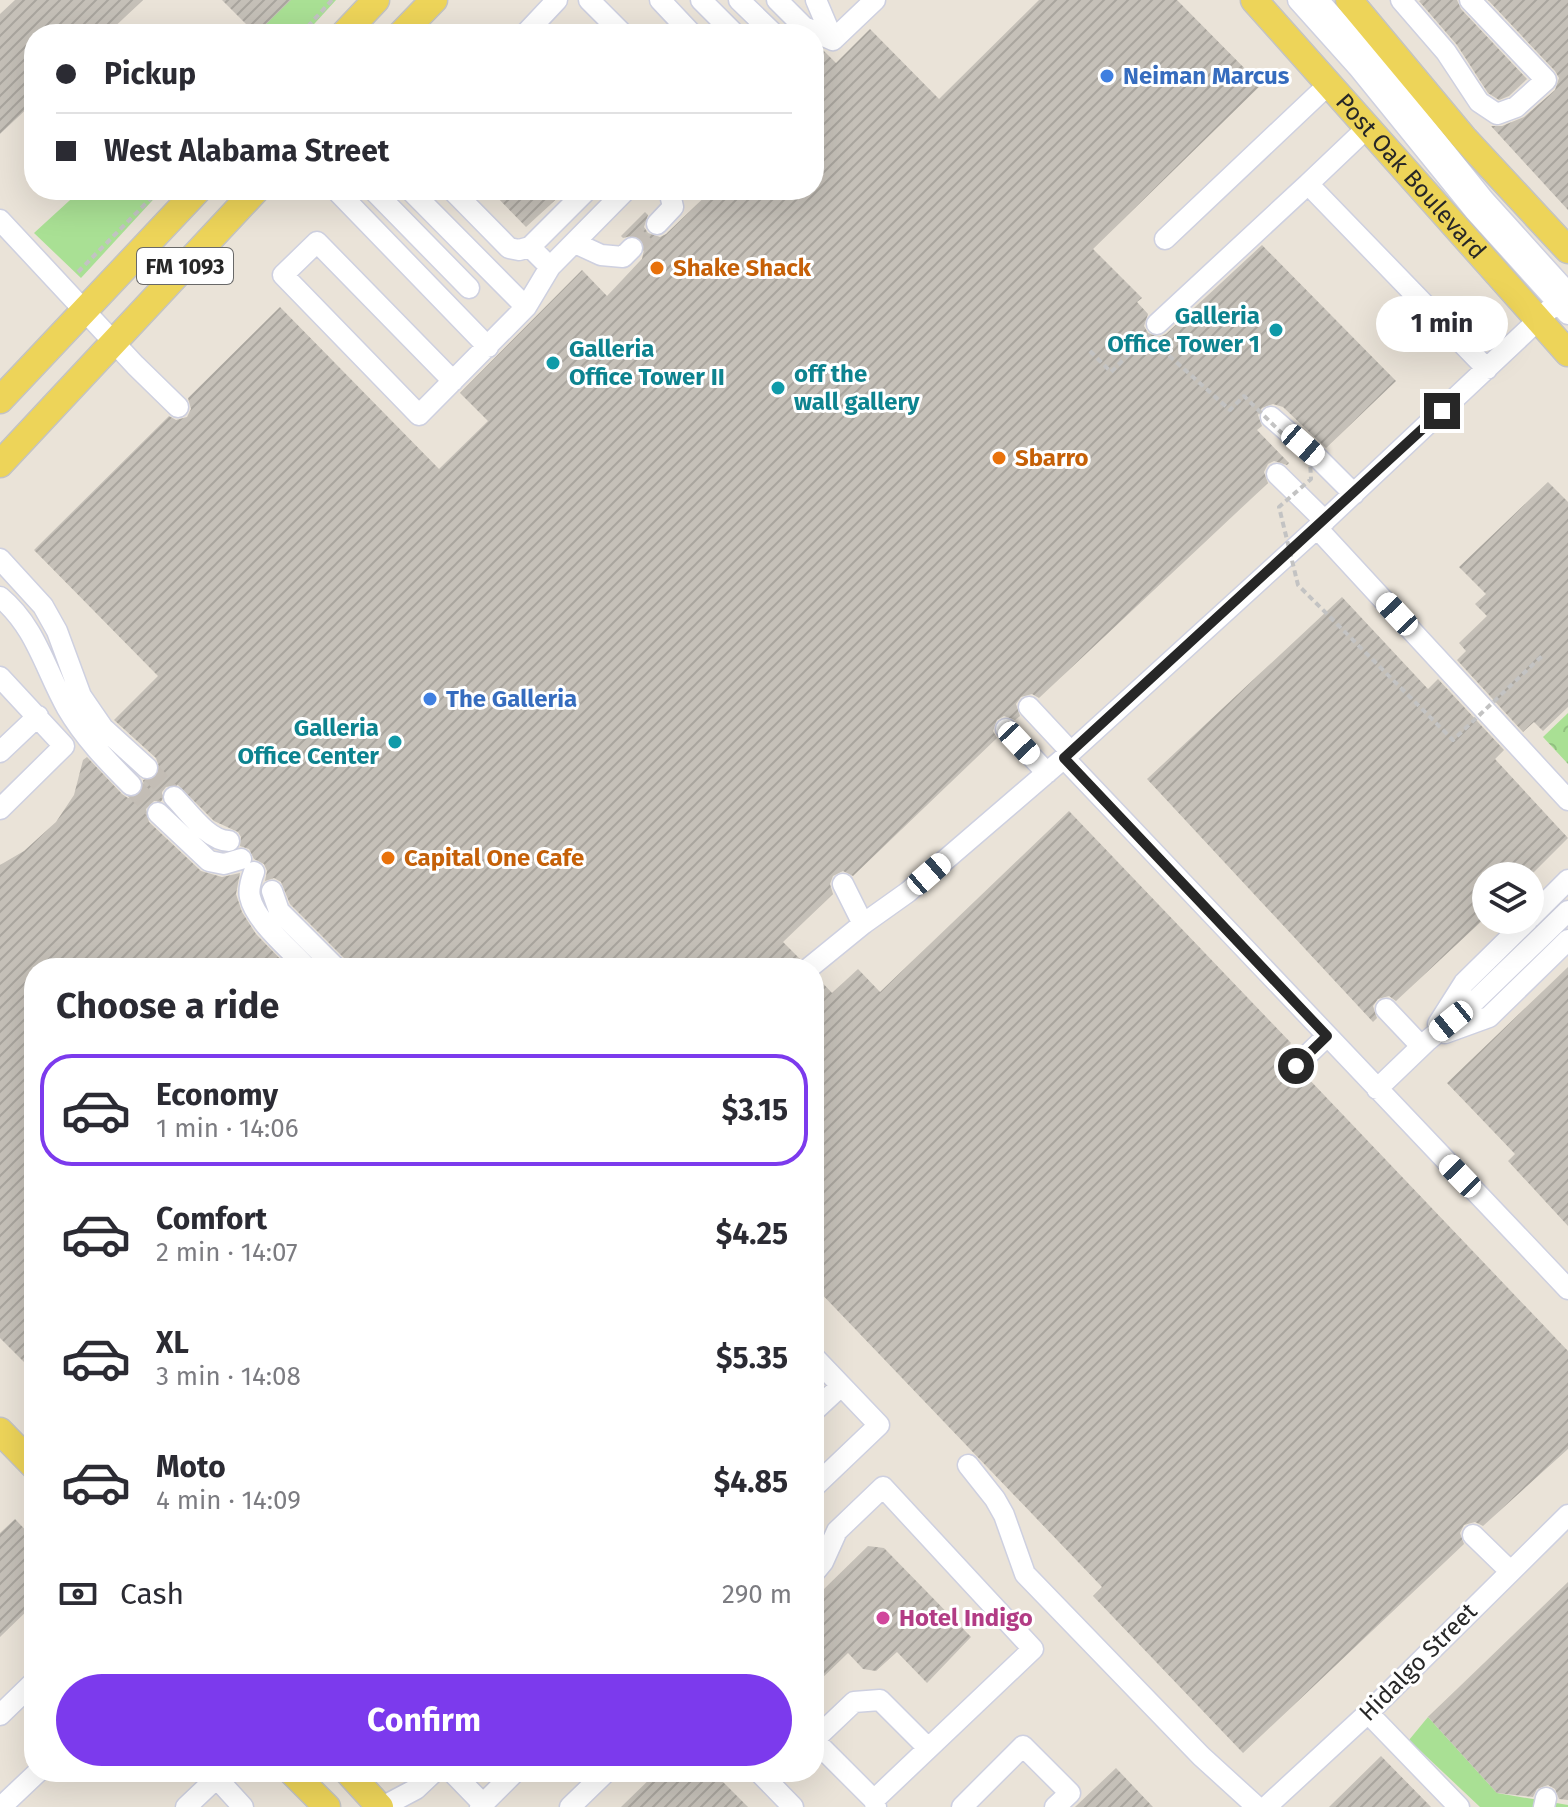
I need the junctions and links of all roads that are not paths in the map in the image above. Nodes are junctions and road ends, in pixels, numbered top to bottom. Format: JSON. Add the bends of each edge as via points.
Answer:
{"nodes":[{"id":1,"x":376,"y":0,"type":"edge"},
{"id":2,"x":434,"y":0,"type":"edge"},
{"id":3,"x":557,"y":0,"type":"edge"},
{"id":4,"x":589,"y":0,"type":"edge"},
{"id":5,"x":660,"y":0,"type":"edge"},
{"id":6,"x":701,"y":0,"type":"edge"},
{"id":7,"x":739,"y":0,"type":"edge"},
{"id":8,"x":777,"y":0,"type":"edge"},
{"id":9,"x":816,"y":0,"type":"edge"},
{"id":10,"x":875,"y":0,"type":"edge"},
{"id":11,"x":1254,"y":0,"type":"edge"},
{"id":12,"x":1298,"y":0,"type":"edge"},
{"id":13,"x":1318,"y":0,"type":"edge"},
{"id":14,"x":1349,"y":0,"type":"edge"},
{"id":15,"x":1401,"y":0,"type":"edge"},
{"id":16,"x":1470,"y":0,"type":"edge"},
{"id":17,"x":354,"y":24,"type":"edge"},
{"id":18,"x":411,"y":24,"type":"edge"},
{"id":19,"x":534,"y":24,"type":"edge"},
{"id":20,"x":613,"y":24,"type":"edge"},
{"id":21,"x":683,"y":24,"type":"edge"},
{"id":22,"x":725,"y":24,"type":"edge"},
{"id":23,"x":764,"y":24,"type":"edge"},
{"id":24,"x":794,"y":24,"type":"edge"},
{"id":25,"x":824,"y":37,"type":"edge"},
{"id":26,"x":833,"y":40,"type":"junction"},
{"id":27,"x":1330,"y":83,"type":"junction"},
{"id":28,"x":1369,"y":126,"type":"junction"},
{"id":29,"x":1308,"y":184,"type":"junction"},
{"id":30,"x":189,"y":200,"type":"edge"},
{"id":31,"x":247,"y":200,"type":"edge"},
{"id":32,"x":348,"y":200,"type":"edge"},
{"id":33,"x":383,"y":200,"type":"edge"},
{"id":34,"x":420,"y":200,"type":"edge"},
{"id":35,"x":462,"y":200,"type":"edge"},
{"id":36,"x":577,"y":200,"type":"edge"},
{"id":37,"x":616,"y":200,"type":"edge"},
{"id":38,"x":671,"y":200,"type":"edge"},
{"id":39,"x":0,"y":220,"type":"edge"},
{"id":40,"x":657,"y":224,"type":"tunnel mouth"},
{"id":41,"x":1165,"y":239,"type":"dead end"},
{"id":42,"x":575,"y":243,"type":"junction"},
{"id":43,"x":530,"y":247,"type":"junction"},
{"id":44,"x":632,"y":248,"type":"tunnel mouth"},
{"id":45,"x":1568,"y":250,"type":"edge"},
{"id":46,"x":550,"y":267,"type":"junction"},
{"id":47,"x":469,"y":288,"type":"dead end"},
{"id":48,"x":1566,"y":299,"type":"edge"},
{"id":49,"x":526,"y":307,"type":"junction"},
{"id":50,"x":85,"y":311,"type":"junction"},
{"id":51,"x":1538,"y":321,"type":"junction"},
{"id":52,"x":1157,"y":324,"type":"dead end"},
{"id":53,"x":114,"y":343,"type":"junction"},
{"id":54,"x":488,"y":347,"type":"junction"},
{"id":55,"x":1568,"y":353,"type":"edge"},
{"id":56,"x":1487,"y":369,"type":"junction"},
{"id":57,"x":453,"y":381,"type":"junction"},
{"id":58,"x":0,"y":400,"type":"edge"},
{"id":59,"x":178,"y":407,"type":"dead end"},
{"id":60,"x":1271,"y":417,"type":"dead end"},
{"id":61,"x":0,"y":464,"type":"edge"},
{"id":62,"x":1277,"y":474,"type":"dead end"},
{"id":63,"x":1354,"y":494,"type":"junction"},
{"id":64,"x":1321,"y":525,"type":"junction"},
{"id":65,"x":0,"y":559,"type":"edge"},
{"id":66,"x":0,"y":597,"type":"edge"},
{"id":67,"x":0,"y":612,"type":"edge"},
{"id":68,"x":41,"y":649,"type":"junction"},
{"id":69,"x":0,"y":677,"type":"edge"},
{"id":70,"x":1029,"y":707,"type":"dead end"},
{"id":71,"x":38,"y":716,"type":"junction"},
{"id":72,"x":1006,"y":729,"type":"dead end"},
{"id":73,"x":0,"y":752,"type":"edge"},
{"id":74,"x":1068,"y":755,"type":"junction"},
{"id":75,"x":147,"y":768,"type":"tunnel mouth"},
{"id":76,"x":1047,"y":773,"type":"junction"},
{"id":77,"x":131,"y":785,"type":"tunnel mouth"},
{"id":78,"x":174,"y":797,"type":"tunnel mouth"},
{"id":79,"x":1568,"y":800,"type":"edge"},
{"id":80,"x":0,"y":809,"type":"edge"},
{"id":81,"x":158,"y":813,"type":"tunnel mouth"},
{"id":82,"x":229,"y":841,"type":"dead end"},
{"id":83,"x":1568,"y":880,"type":"edge"},
{"id":84,"x":843,"y":884,"type":"dead end"},
{"id":85,"x":272,"y":891,"type":"dead end"},
{"id":86,"x":1544,"y":904,"type":"edge"},
{"id":87,"x":1568,"y":911,"type":"edge"},
{"id":88,"x":863,"y":924,"type":"junction"},
{"id":89,"x":1514,"y":934,"type":"edge"},
{"id":90,"x":1568,"y":940,"type":"edge"},
{"id":91,"x":298,"y":958,"type":"edge"},
{"id":92,"x":326,"y":958,"type":"edge"},
{"id":93,"x":821,"y":958,"type":"edge"},
{"id":94,"x":1386,"y":1009,"type":"dead end"},
{"id":95,"x":1327,"y":1036,"type":"junction"},
{"id":96,"x":1424,"y":1043,"type":"junction"},
{"id":97,"x":1296,"y":1066,"type":"dead end"},
{"id":98,"x":1377,"y":1089,"type":"junction"},
{"id":99,"x":1568,"y":1289,"type":"edge"},
{"id":100,"x":824,"y":1368,"type":"edge"},
{"id":101,"x":841,"y":1386,"type":"junction"},
{"id":102,"x":824,"y":1402,"type":"edge"},
{"id":103,"x":0,"y":1431,"type":"edge"},
{"id":104,"x":24,"y":1456,"type":"edge"},
{"id":105,"x":968,"y":1465,"type":"dead end"},
{"id":106,"x":824,"y":1477,"type":"edge"},
{"id":107,"x":1568,"y":1515,"type":"edge"},
{"id":108,"x":1473,"y":1535,"type":"dead end"},
{"id":109,"x":824,"y":1560,"type":"edge"},
{"id":110,"x":1510,"y":1571,"type":"junction"},
{"id":111,"x":24,"y":1692,"type":"edge"},
{"id":112,"x":1368,"y":1713,"type":"junction"},
{"id":113,"x":0,"y":1715,"type":"edge"},
{"id":114,"x":824,"y":1730,"type":"edge"},
{"id":115,"x":928,"y":1748,"type":"junction"},
{"id":116,"x":824,"y":1750,"type":"edge"},
{"id":117,"x":27,"y":1782,"type":"edge"},
{"id":118,"x":209,"y":1782,"type":"edge"},
{"id":119,"x":223,"y":1782,"type":"edge"},
{"id":120,"x":302,"y":1782,"type":"edge"},
{"id":121,"x":360,"y":1782,"type":"edge"},
{"id":122,"x":423,"y":1782,"type":"edge"},
{"id":123,"x":461,"y":1782,"type":"edge"},
{"id":124,"x":505,"y":1782,"type":"edge"},
{"id":125,"x":596,"y":1782,"type":"edge"},
{"id":126,"x":769,"y":1782,"type":"edge"},
{"id":127,"x":875,"y":1804,"type":"edge"},
{"id":128,"x":482,"y":1805,"type":"edge"},
{"id":129,"x":1,"y":1807,"type":"edge"},
{"id":130,"x":186,"y":1807,"type":"edge"},
{"id":131,"x":243,"y":1807,"type":"edge"},
{"id":132,"x":327,"y":1807,"type":"edge"},
{"id":133,"x":381,"y":1807,"type":"edge"},
{"id":134,"x":570,"y":1807,"type":"edge"},
{"id":135,"x":793,"y":1807,"type":"edge"},
{"id":136,"x":962,"y":1807,"type":"edge"},
{"id":137,"x":1055,"y":1807,"type":"edge"},
{"id":138,"x":1257,"y":1807,"type":"edge"},
{"id":139,"x":1266,"y":1807,"type":"edge"},
{"id":140,"x":1459,"y":1807,"type":"edge"}],
"edges":[{"from":1,"to":17,"type":"main road"},
{"from":2,"to":18,"type":"main road"},
{"from":3,"to":19,"type":"street"},
{"from":4,"to":20,"type":"street"},
{"from":5,"to":21,"type":"street"},
{"from":6,"to":22,"type":"street"},
{"from":7,"to":23,"type":"street"},
{"from":8,"to":24,"type":"street"},
{"from":9,"to":26,"type":"street"},
{"from":10,"to":26,"type":"street"},
{"from":11,"to":27,"type":"main road","name":"Post Oak Boulevard"},
{"from":12,"to":48,"type":"street","via":[[1474,210]]},
{"from":13,"to":48,"type":"street"},
{"from":14,"to":45,"type":"main road","via":[[1464,138]]},
{"from":15,"to":16,"type":"street","via":[[1446,52],[1479,102],[1497,114],[1516,107],[1546,80]]},
{"from":25,"to":26,"type":"street"},
{"from":27,"to":28,"type":"main road","name":"Post Oak Boulevard"},
{"from":27,"to":41,"type":"street"},
{"from":28,"to":29,"type":"street"},
{"from":28,"to":51,"type":"main road","name":"Post Oak Boulevard"},
{"from":29,"to":52,"type":"street"},
{"from":29,"to":56,"type":"street"},
{"from":30,"to":50,"type":"main road","number":"FM 1093"},
{"from":31,"to":53,"type":"main road","number":"FM 1093"},
{"from":32,"to":54,"type":"street"},
{"from":33,"to":47,"type":"street"},
{"from":34,"to":49,"type":"street"},
{"from":35,"to":43,"type":"street","via":[[509,248]]},
{"from":36,"to":43,"type":"street"},
{"from":37,"to":42,"type":"street"},
{"from":38,"to":40,"type":"street","via":[[673,207]]},
{"from":39,"to":50,"type":"street"},
{"from":42,"to":44,"type":"street","via":[[601,255],[623,257]]},
{"from":42,"to":46,"type":"street"},
{"from":43,"to":46,"type":"street"},
{"from":46,"to":49,"type":"street"},
{"from":48,"to":51,"type":"street"},
{"from":49,"to":54,"type":"street"},
{"from":50,"to":53,"type":"street"},
{"from":50,"to":58,"type":"main road","number":"FM 1093"},
{"from":51,"to":55,"type":"main road","name":"Post Oak Boulevard"},
{"from":51,"to":56,"type":"street"},
{"from":53,"to":59,"type":"street"},
{"from":53,"to":61,"type":"main road","number":"FM 1093"},
{"from":54,"to":57,"type":"street"},
{"from":56,"to":63,"type":"street"},
{"from":57,"to":57,"type":"street","via":[[317,242],[283,275],[419,415]]},
{"from":60,"to":63,"type":"street"},
{"from":62,"to":64,"type":"street"},
{"from":63,"to":64,"type":"street"},
{"from":64,"to":74,"type":"street"},
{"from":64,"to":79,"type":"street"},
{"from":65,"to":75,"type":"street","via":[[43,606],[81,696],[103,728]]},
{"from":66,"to":68,"type":"street"},
{"from":67,"to":68,"type":"street"},
{"from":68,"to":77,"type":"street","via":[[66,707]]},
{"from":69,"to":71,"type":"street"},
{"from":70,"to":74,"type":"street"},
{"from":71,"to":73,"type":"street"},
{"from":71,"to":80,"type":"street","via":[[64,746]]},
{"from":72,"to":76,"type":"street"},
{"from":74,"to":76,"type":"street"},
{"from":74,"to":95,"type":"street"},
{"from":76,"to":88,"type":"street"},
{"from":78,"to":82,"type":"street","via":[[210,833]]},
{"from":81,"to":91,"type":"street","via":[[209,861],[247,865],[252,904]]},
{"from":83,"to":86,"type":"street"},
{"from":84,"to":88,"type":"street"},
{"from":85,"to":92,"type":"street","via":[[279,911]]},
{"from":87,"to":96,"type":"street"},
{"from":88,"to":93,"type":"street"},
{"from":89,"to":96,"type":"street","via":[[1464,983]]},
{"from":90,"to":96,"type":"street","via":[[1489,1017]]},
{"from":94,"to":96,"type":"street"},
{"from":95,"to":97,"type":"street"},
{"from":95,"to":98,"type":"street"},
{"from":96,"to":98,"type":"street"},
{"from":98,"to":99,"type":"street"},
{"from":100,"to":101,"type":"street"},
{"from":101,"to":102,"type":"street"},
{"from":101,"to":106,"type":"street","via":[[879,1425]]},
{"from":103,"to":104,"type":"main road"},
{"from":105,"to":138,"type":"street","via":[[1004,1515],[1025,1574],[1194,1750]]},
{"from":107,"to":110,"type":"street","name":"Hidalgo Street"},
{"from":108,"to":110,"type":"street"},
{"from":109,"to":115,"type":"street","via":[[837,1531],[883,1487],[1033,1649]]},
{"from":110,"to":112,"type":"street","name":"Hidalgo Street"},
{"from":111,"to":113,"type":"street"},
{"from":112,"to":139,"type":"street","name":"Hidalgo Street"},
{"from":112,"to":140,"type":"street"},
{"from":114,"to":115,"type":"street","via":[[854,1702],[880,1700]]},
{"from":115,"to":127,"type":"street"},
{"from":116,"to":127,"type":"street"},
{"from":117,"to":129,"type":"street"},
{"from":118,"to":130,"type":"street"},
{"from":119,"to":131,"type":"street"},
{"from":120,"to":132,"type":"main road"},
{"from":121,"to":133,"type":"main road"},
{"from":122,"to":133,"type":"street"},
{"from":123,"to":128,"type":"street"},
{"from":124,"to":128,"type":"street"},
{"from":125,"to":134,"type":"street"},
{"from":126,"to":135,"type":"street"},
{"from":136,"to":137,"type":"street","via":[[1023,1746],[1070,1793]]}]}
